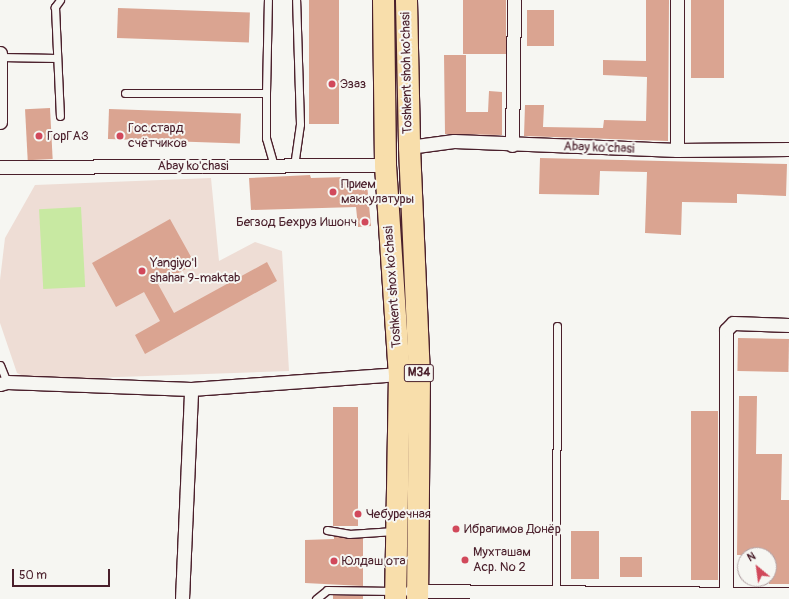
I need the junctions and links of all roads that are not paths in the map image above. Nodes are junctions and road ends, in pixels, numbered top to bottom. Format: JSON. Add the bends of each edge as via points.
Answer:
{"nodes":[{"id":1,"x":60,"y":0,"type":"edge"},
{"id":2,"x":268,"y":0,"type":"edge"},
{"id":3,"x":296,"y":0,"type":"edge"},
{"id":4,"x":383,"y":0,"type":"edge"},
{"id":5,"x":406,"y":0,"type":"edge"},
{"id":6,"x":514,"y":0,"type":"edge"},
{"id":7,"x":677,"y":0,"type":"edge"},
{"id":8,"x":1,"y":55,"type":"edge"},
{"id":9,"x":57,"y":58,"type":"junction"},
{"id":10,"x":125,"y":93,"type":"dead end"},
{"id":11,"x":266,"y":94,"type":"junction"},
{"id":12,"x":60,"y":116,"type":"dead end"},
{"id":13,"x":0,"y":122,"type":"edge"},
{"id":14,"x":512,"y":145,"type":"junction"},
{"id":15,"x":789,"y":149,"type":"edge"},
{"id":16,"x":677,"y":150,"type":"junction"},
{"id":17,"x":385,"y":156,"type":"junction"},
{"id":18,"x":409,"y":157,"type":"junction"},
{"id":19,"x":274,"y":166,"type":"junction"},
{"id":20,"x":294,"y":166,"type":"junction"},
{"id":21,"x":0,"y":167,"type":"edge"},
{"id":22,"x":789,"y":325,"type":"edge"},
{"id":23,"x":557,"y":326,"type":"dead end"},
{"id":24,"x":0,"y":365,"type":"edge"},
{"id":25,"x":399,"y":374,"type":"junction"},
{"id":26,"x":3,"y":383,"type":"edge"},
{"id":27,"x":191,"y":389,"type":"junction"},
{"id":28,"x":327,"y":530,"type":"dead end"},
{"id":29,"x":396,"y":531,"type":"junction"},
{"id":30,"x":789,"y":594,"type":"edge"},
{"id":31,"x":395,"y":595,"type":"edge"},
{"id":32,"x":417,"y":595,"type":"edge"},
{"id":33,"x":556,"y":596,"type":"edge"},
{"id":34,"x":726,"y":597,"type":"edge"},
{"id":35,"x":182,"y":599,"type":"edge"},
{"id":36,"x":316,"y":599,"type":"edge"}],
"edges":[{"from":1,"to":9,"type":"lane","via":[[55,7]]},
{"from":2,"to":11,"type":"lane"},
{"from":3,"to":20,"type":"lane","via":[[300,124]]},
{"from":4,"to":17,"type":"main road","name":"Toshkent shox ko'chasi","number":"M34"},
{"from":5,"to":18,"type":"main road","name":"Toshkent shoh ko'chasi","number":"M34"},
{"from":6,"to":14,"type":"street"},
{"from":7,"to":16,"type":"street"},
{"from":8,"to":9,"type":"lane"},
{"from":8,"to":13,"type":"street"},
{"from":9,"to":12,"type":"lane"},
{"from":10,"to":11,"type":"lane"},
{"from":11,"to":19,"type":"lane","via":[[266,138]]},
{"from":14,"to":16,"type":"street","name":"Abay ko'chasi"},
{"from":14,"to":18,"type":"street","name":"Abay ko'chasi","via":[[454,141]]},
{"from":15,"to":16,"type":"street","name":"Abay ko'chasi"},
{"from":17,"to":18,"type":"main road"},
{"from":17,"to":20,"type":"street","name":"Abay ko'chasi"},
{"from":17,"to":25,"type":"main road","name":"Toshkent shox ko'chasi","number":"M34"},
{"from":18,"to":32,"type":"main road","name":"Toshkent shox ko'chasi","number":"M34","via":[[419,374]]},
{"from":19,"to":20,"type":"street","name":"Abay ko'chasi"},
{"from":19,"to":21,"type":"street","name":"Abay ko'chasi"},
{"from":22,"to":34,"type":"street","via":[[734,323],[726,330]]},
{"from":23,"to":33,"type":"lane"},
{"from":24,"to":26,"type":"lane"},
{"from":25,"to":27,"type":"street"},
{"from":25,"to":29,"type":"main road","name":"Toshkent shox ko'chasi","number":"M34"},
{"from":26,"to":27,"type":"street"},
{"from":27,"to":35,"type":"street"},
{"from":28,"to":29,"type":"lane","via":[[349,534]]},
{"from":29,"to":31,"type":"main road","name":"Toshkent shox ko'chasi","number":"M34"},
{"from":30,"to":34,"type":"street"},
{"from":31,"to":32,"type":"street"},
{"from":31,"to":36,"type":"lane","via":[[327,590]]},
{"from":32,"to":33,"type":"street"},
{"from":33,"to":34,"type":"street"}]}
